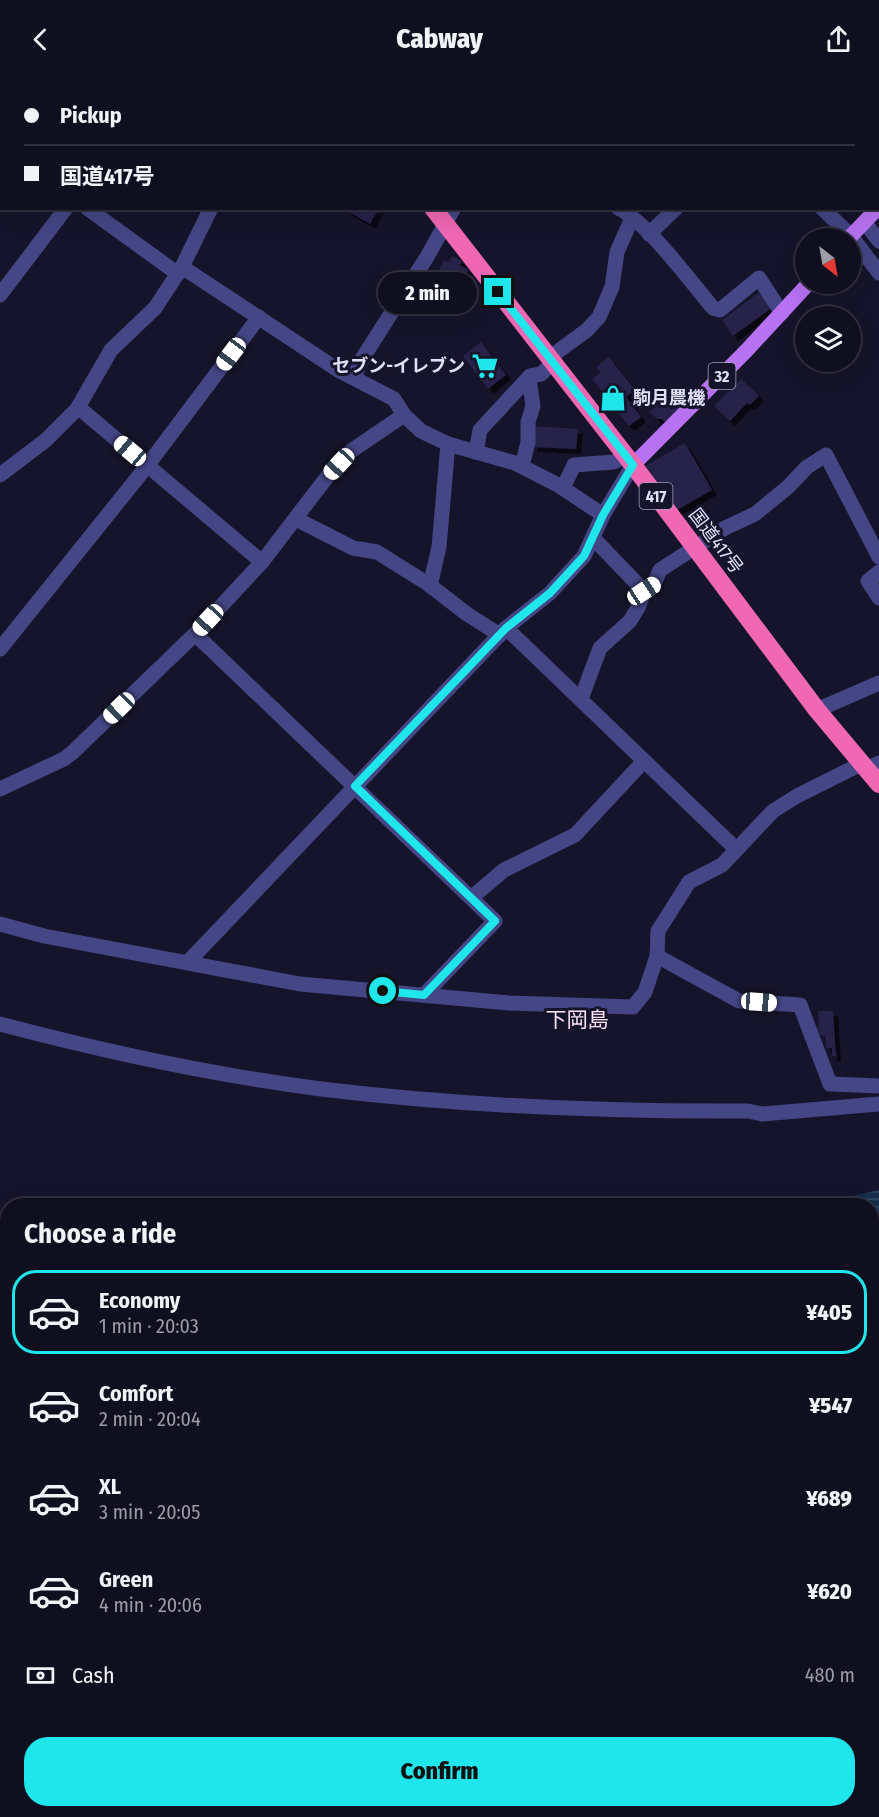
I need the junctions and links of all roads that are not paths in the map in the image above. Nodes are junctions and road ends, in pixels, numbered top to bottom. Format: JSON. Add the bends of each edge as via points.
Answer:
{"nodes":[{"id":1,"x":64,"y":210,"type":"edge"},
{"id":2,"x":90,"y":210,"type":"edge"},
{"id":3,"x":210,"y":210,"type":"edge"},
{"id":4,"x":622,"y":210,"type":"edge"},
{"id":5,"x":674,"y":210,"type":"edge"},
{"id":6,"x":824,"y":210,"type":"edge"},
{"id":7,"x":876,"y":210,"type":"edge"},
{"id":8,"x":450,"y":217,"type":"edge"},
{"id":9,"x":632,"y":218,"type":"junction"},
{"id":10,"x":865,"y":223,"type":"junction"},
{"id":11,"x":841,"y":228,"type":"edge"},
{"id":12,"x":860,"y":228,"type":"edge"},
{"id":13,"x":650,"y":234,"type":"junction"},
{"id":14,"x":879,"y":241,"type":"edge"},
{"id":15,"x":861,"y":251,"type":"edge"},
{"id":16,"x":180,"y":271,"type":"junction"},
{"id":17,"x":879,"y":273,"type":"edge"},
{"id":18,"x":799,"y":294,"type":"edge"},
{"id":19,"x":0,"y":296,"type":"edge"},
{"id":20,"x":782,"y":313,"type":"junction"},
{"id":21,"x":259,"y":317,"type":"junction"},
{"id":22,"x":551,"y":360,"type":"junction"},
{"id":23,"x":354,"y":377,"type":"junction"},
{"id":24,"x":529,"y":378,"type":"junction"},
{"id":25,"x":78,"y":407,"type":"junction"},
{"id":26,"x":404,"y":415,"type":"junction"},
{"id":27,"x":448,"y":444,"type":"junction"},
{"id":28,"x":476,"y":452,"type":"junction"},
{"id":29,"x":629,"y":460,"type":"junction"},
{"id":30,"x":147,"y":466,"type":"junction"},
{"id":31,"x":522,"y":466,"type":"junction"},
{"id":32,"x":0,"y":475,"type":"edge"},
{"id":33,"x":563,"y":488,"type":"junction"},
{"id":34,"x":603,"y":515,"type":"junction"},
{"id":35,"x":296,"y":519,"type":"junction"},
{"id":36,"x":592,"y":539,"type":"junction"},
{"id":37,"x":694,"y":548,"type":"junction"},
{"id":38,"x":879,"y":557,"type":"edge"},
{"id":39,"x":262,"y":562,"type":"junction"},
{"id":40,"x":879,"y":572,"type":"edge"},
{"id":41,"x":430,"y":586,"type":"junction"},
{"id":42,"x":644,"y":591,"type":"junction"},
{"id":43,"x":879,"y":598,"type":"edge"},
{"id":44,"x":503,"y":632,"type":"junction"},
{"id":45,"x":195,"y":634,"type":"junction"},
{"id":46,"x":0,"y":649,"type":"edge"},
{"id":47,"x":879,"y":683,"type":"edge"},
{"id":48,"x":581,"y":699,"type":"junction"},
{"id":49,"x":817,"y":710,"type":"junction"},
{"id":50,"x":644,"y":761,"type":"junction"},
{"id":51,"x":869,"y":765,"type":"edge"},
{"id":52,"x":879,"y":783,"type":"edge"},
{"id":53,"x":355,"y":786,"type":"junction"},
{"id":54,"x":0,"y":789,"type":"edge"},
{"id":55,"x":736,"y":849,"type":"junction"},
{"id":56,"x":471,"y":898,"type":"junction"},
{"id":57,"x":0,"y":924,"type":"edge"},
{"id":58,"x":657,"y":956,"type":"junction"},
{"id":59,"x":188,"y":962,"type":"junction"},
{"id":60,"x":424,"y":995,"type":"junction"},
{"id":61,"x":0,"y":1024,"type":"edge"},
{"id":62,"x":879,"y":1086,"type":"edge"},
{"id":63,"x":879,"y":1104,"type":"edge"}],
"edges":[{"from":1,"to":19,"type":"street"},
{"from":2,"to":16,"type":"street"},
{"from":3,"to":16,"type":"street"},
{"from":4,"to":9,"type":"street"},
{"from":5,"to":13,"type":"street"},
{"from":6,"to":11,"type":"street"},
{"from":7,"to":10,"type":"main road"},
{"from":8,"to":22,"type":"highway","name":"国道417号","number":"417"},
{"from":8,"to":23,"type":"street"},
{"from":9,"to":13,"type":"street"},
{"from":9,"to":22,"type":"street","via":[[617,252],[612,287],[599,317]]},
{"from":10,"to":12,"type":"main road"},
{"from":10,"to":14,"type":"street"},
{"from":13,"to":20,"type":"street","via":[[713,308],[720,310],[759,278]]},
{"from":15,"to":17,"type":"street"},
{"from":16,"to":21,"type":"street"},
{"from":16,"to":25,"type":"street","via":[[156,308],[111,350]]},
{"from":18,"to":20,"type":"main road","number":"32"},
{"from":20,"to":29,"type":"main road","number":"32","via":[[747,351]]},
{"from":21,"to":23,"type":"street"},
{"from":21,"to":30,"type":"street"},
{"from":22,"to":24,"type":"street","via":[[541,374]]},
{"from":22,"to":29,"type":"highway","name":"国道417号","number":"417"},
{"from":23,"to":26,"type":"street","via":[[394,399]]},
{"from":24,"to":28,"type":"street","via":[[480,430]]},
{"from":24,"to":31,"type":"street","via":[[533,406]]},
{"from":25,"to":30,"type":"street"},
{"from":25,"to":32,"type":"street","via":[[46,440]]},
{"from":26,"to":27,"type":"street","via":[[421,431]]},
{"from":26,"to":35,"type":"street","via":[[351,451]]},
{"from":27,"to":28,"type":"street"},
{"from":27,"to":41,"type":"street","via":[[439,547]]},
{"from":28,"to":31,"type":"street"},
{"from":29,"to":33,"type":"street","via":[[574,465]]},
{"from":29,"to":34,"type":"street"},
{"from":29,"to":37,"type":"highway","name":"国道417号","number":"417"},
{"from":30,"to":39,"type":"street"},
{"from":30,"to":46,"type":"street"},
{"from":31,"to":33,"type":"street"},
{"from":33,"to":34,"type":"street"},
{"from":34,"to":36,"type":"street"},
{"from":35,"to":39,"type":"street"},
{"from":35,"to":41,"type":"street","via":[[352,548],[377,552]]},
{"from":36,"to":42,"type":"street"},
{"from":36,"to":44,"type":"street","via":[[584,556],[550,593]]},
{"from":37,"to":38,"type":"street","via":[[755,514],[825,455]]},
{"from":37,"to":42,"type":"street","via":[[660,570],[654,584]]},
{"from":37,"to":49,"type":"highway","name":"国道417号","number":"417"},
{"from":39,"to":45,"type":"street"},
{"from":40,"to":43,"type":"street","via":[[868,581]]},
{"from":41,"to":44,"type":"street","via":[[467,614]]},
{"from":42,"to":48,"type":"street","via":[[630,621],[600,648]]},
{"from":44,"to":48,"type":"street"},
{"from":44,"to":53,"type":"street"},
{"from":45,"to":53,"type":"street"},
{"from":45,"to":54,"type":"street","via":[[73,752]]},
{"from":47,"to":49,"type":"street"},
{"from":48,"to":50,"type":"street"},
{"from":49,"to":51,"type":"highway","name":"国道417号","number":"417"},
{"from":50,"to":55,"type":"street"},
{"from":50,"to":56,"type":"street","via":[[575,835],[504,870]]},
{"from":51,"to":52,"type":"highway","name":"国道417号","number":"417"},
{"from":51,"to":55,"type":"street","via":[[772,811]]},
{"from":53,"to":56,"type":"street"},
{"from":53,"to":59,"type":"street"},
{"from":55,"to":58,"type":"street","via":[[722,865],[689,882],[658,931]]},
{"from":56,"to":60,"type":"street","via":[[495,921]]},
{"from":57,"to":59,"type":"street","via":[[44,936]]},
{"from":58,"to":60,"type":"street","via":[[645,992],[633,1007]]},
{"from":58,"to":62,"type":"street","via":[[739,1001],[800,1005],[830,1084]]},
{"from":59,"to":60,"type":"street","via":[[300,984]]},
{"from":61,"to":63,"type":"street","via":[[163,1063],[319,1089],[407,1098],[592,1110],[762,1114]]}]}
